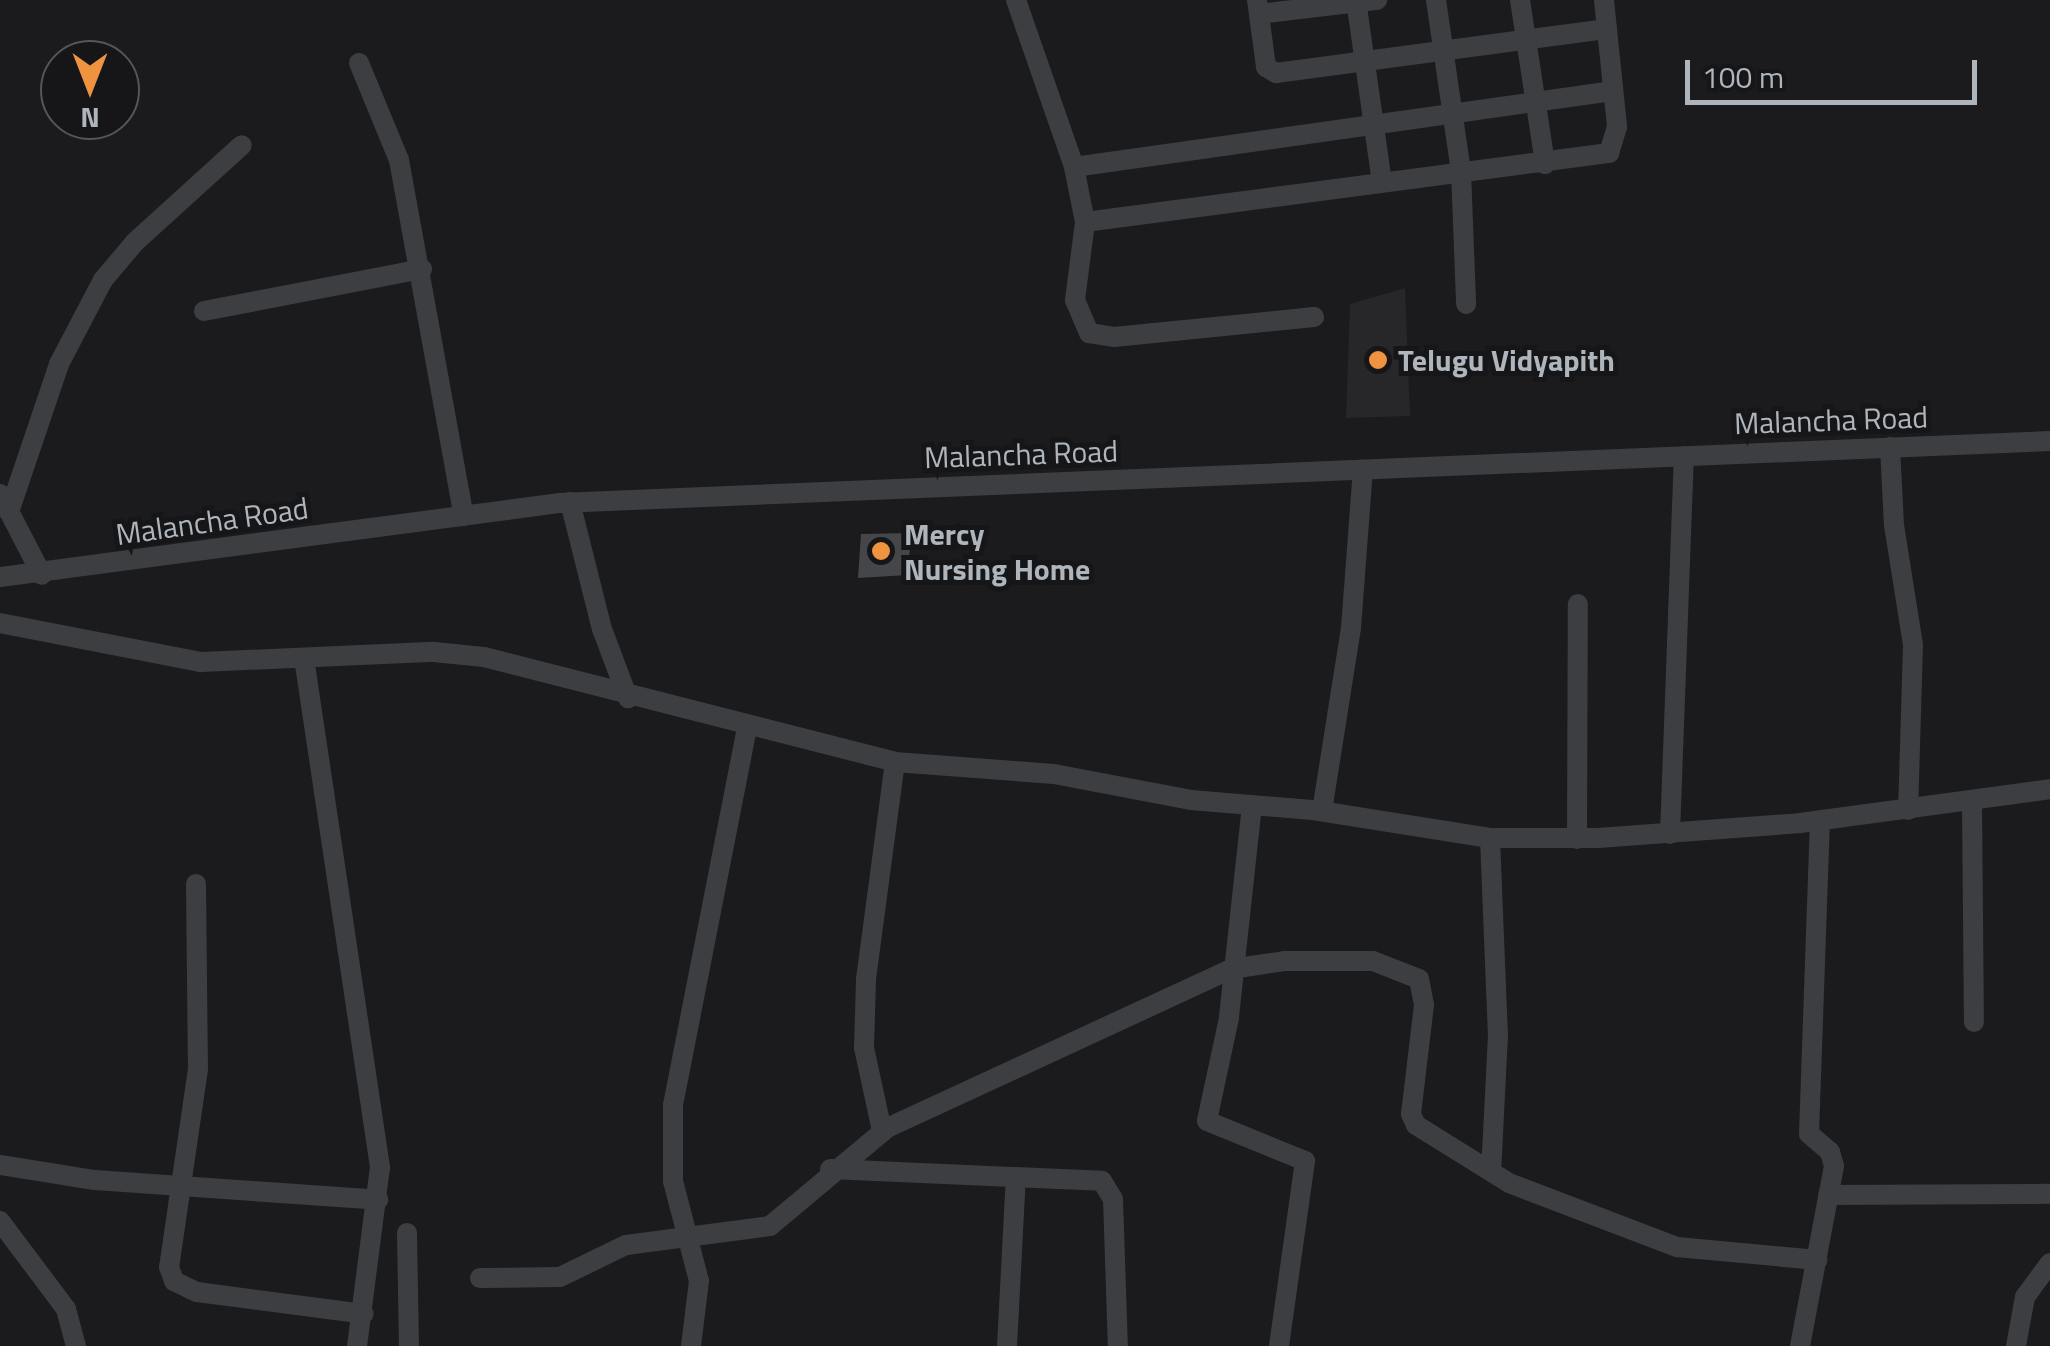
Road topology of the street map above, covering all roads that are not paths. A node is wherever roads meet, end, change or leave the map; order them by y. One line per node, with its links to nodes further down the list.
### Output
1 (1016, 0): 18 (street)
2 (1436, 0): 9 (street)
3 (1520, 0): 8 (street)
4 (1604, 0): 7 (street)
5 (1363, 1): 6 (street); 10 (street)
6 (1258, 7): 10 (street)
7 (1607, 29): 8 (street); 12 (street)
8 (1526, 43): 9 (street); 13 (street)
9 (1444, 53): 10 (street); 14 (street)
10 (1365, 62): 15 (street)
11 (359, 64): 22 (street)
12 (1613, 91): 13 (street); 17 (street)
13 (1536, 105): 14 (street); 17 (street)
14 (1453, 116): 15 (street); 19 (street)
15 (1374, 126): 18 (street); 20 (street)
16 (242, 144): 31 (street)
17 (1545, 164): 19 (street)
18 (1074, 167): 21 (street)
19 (1461, 171): 20 (street); 23 (street)
20 (1382, 182): 21 (street)
21 (1085, 222): 25 (street)
22 (422, 269): 24 (street); 32 (street)
23 (1466, 304)
24 (204, 311)
25 (1314, 318)
26 (2050, 441): 27 (street, Malancha Road)
27 (1890, 447): 28 (street, Malancha Road); 44 (street)
28 (1684, 456): 29 (street, Malancha Road); 47 (street)
29 (1363, 469): 30 (street, Malancha Road); 45 (street)
30 (570, 502): 32 (street, Malancha Road); 38 (street)
31 (5, 503): 33 (street)
32 (464, 516): 33 (street, Malancha Road)
33 (42, 575): 34 (street, Malancha Road)
34 (0, 577)
35 (1578, 604): 49 (street)
36 (0, 624): 37 (street)
37 (304, 658): 38 (street); 61 (street)
38 (628, 698): 39 (street)
39 (746, 728): 40 (street); 64 (street)
40 (895, 762): 43 (street); 53 (street)
41 (2050, 789): 42 (street)
42 (1972, 803): 44 (street); 52 (street)
43 (1252, 805): 45 (street); 51 (street)
44 (1908, 810): 46 (street)
45 (1322, 811): 48 (street)
46 (1820, 821): 47 (street); 60 (street)
47 (1670, 834): 49 (street)
48 (1490, 838): 49 (street); 56 (street)
49 (1577, 838)
50 (196, 884): 58 (street)
51 (1231, 969): 53 (street); 56 (street); 75 (street)
52 (1974, 1022)
53 (882, 1132): 55 (street)
54 (0, 1165): 58 (street)
55 (830, 1170): 57 (street); 64 (street)
56 (1492, 1171): 65 (street)
57 (1016, 1177): 73 (street); 74 (street)
58 (180, 1184): 61 (street); 68 (street)
59 (2050, 1194): 60 (street)
60 (1828, 1196): 65 (street)
61 (378, 1200): 68 (street)
62 (0, 1221): 69 (street)
63 (407, 1233): 71 (street)
64 (690, 1236): 67 (street); 72 (street)
65 (1816, 1260): 76 (street)
66 (2050, 1263): 77 (street)
67 (480, 1278)
68 (364, 1314): 70 (street)
69 (76, 1346)
70 (358, 1346)
71 (409, 1346)
72 (691, 1346)
73 (1007, 1346)
74 (1118, 1346)
75 (1280, 1346)
76 (1800, 1346)
77 (2016, 1346)

